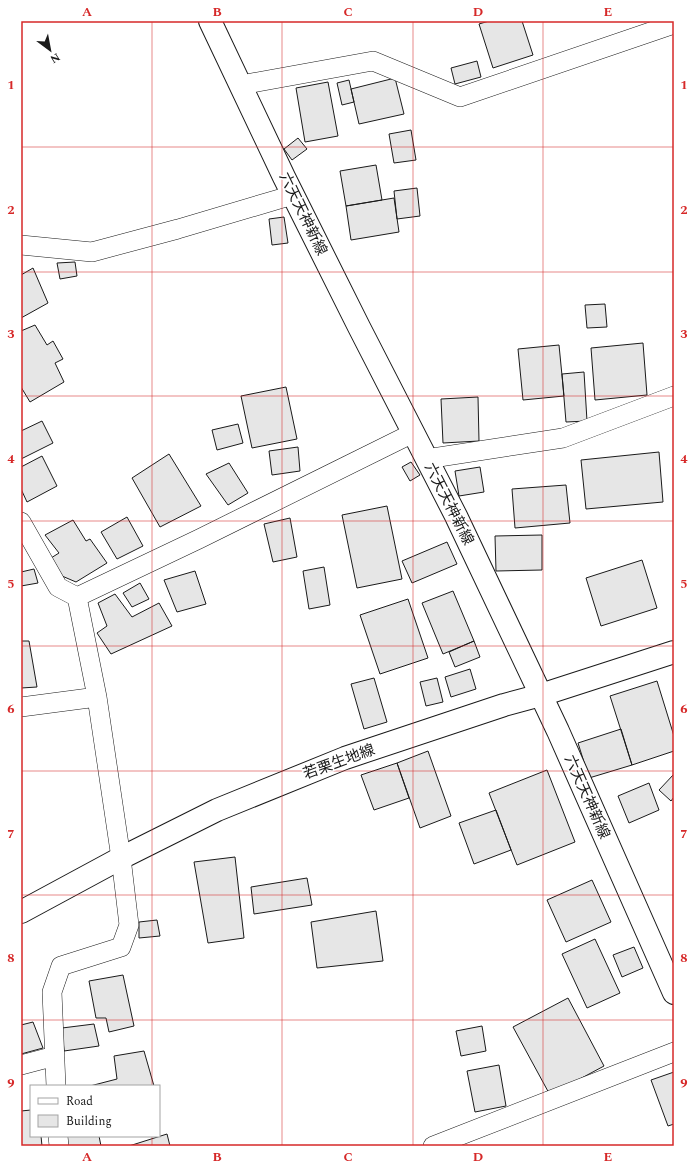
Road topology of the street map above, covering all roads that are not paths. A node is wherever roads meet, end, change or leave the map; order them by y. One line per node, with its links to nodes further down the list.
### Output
1 (210, 21): 3 (main road, 六天天神新線)
2 (674, 24): 3 (street)
3 (241, 85): 4 (main road, 六天天神新線)
4 (294, 195): 5 (street); 7 (main road, 六天天神新線)
5 (21, 245)
6 (674, 396): 8 (street)
7 (413, 433): 8 (main road, 六天天神新線); 10 (street)
8 (426, 459): 12 (main road, 六天天神新線)
9 (21, 522): 10 (street)
10 (77, 597): 13 (street)
11 (674, 652): 12 (main road, 若栗生地線)
12 (541, 695): 15 (main road, 若栗生地線); 17 (main road, 六天天神新線)
13 (98, 697): 14 (street); 15 (street)
14 (21, 707)
15 (121, 858): 16 (main road, 若栗生地線); 19 (street)
16 (21, 912)
17 (674, 992)
18 (674, 1052): 22 (street)
19 (55, 1056): 20 (street); 21 (street)
20 (21, 1065)
21 (56, 1085)
22 (433, 1146)

